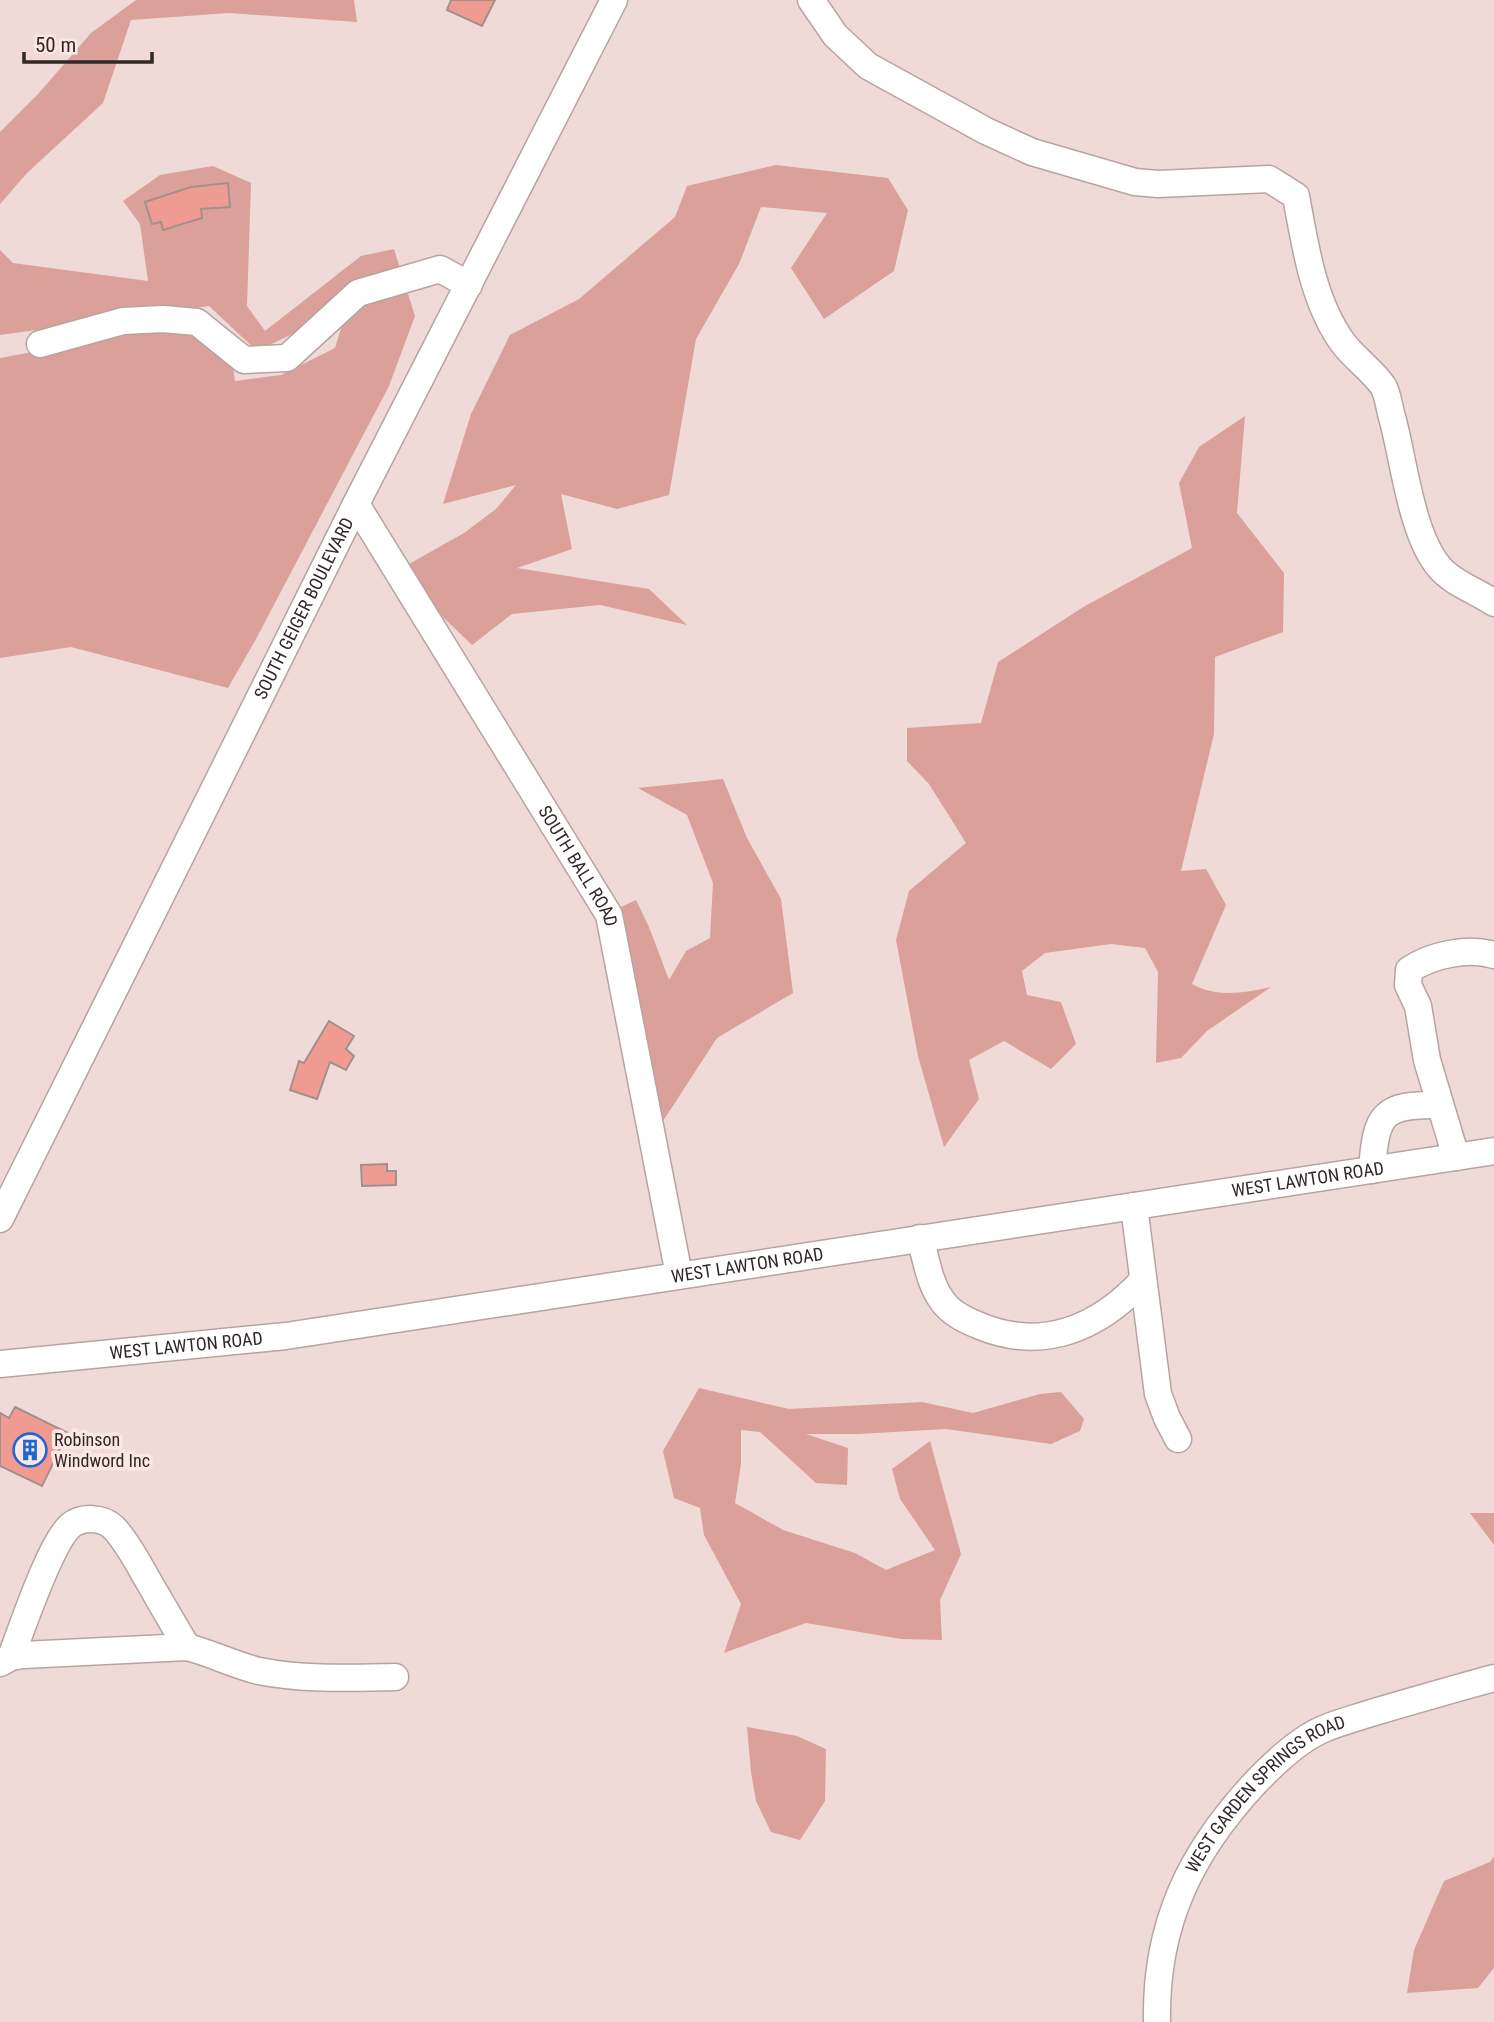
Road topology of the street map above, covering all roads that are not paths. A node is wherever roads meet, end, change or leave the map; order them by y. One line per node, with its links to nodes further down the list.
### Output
1 (614, 0): 3 (street, SOUTH GEIGER BOULEVARD)
2 (811, 0): 6 (street)
3 (469, 285): 4 (street); 5 (street, SOUTH GEIGER BOULEVARD)
4 (40, 344)
5 (356, 504): 13 (street, SOUTH GEIGER BOULEVARD); 15 (street, SOUTH BALL ROAD)
6 (1494, 603)
7 (1494, 955): 8 (street)
8 (1440, 1105): 10 (street); 11 (street)
9 (1494, 1151): 10 (street, WEST LAWTON ROAD)
10 (1457, 1157): 11 (street, WEST LAWTON ROAD)
11 (1372, 1170): 12 (street, WEST LAWTON ROAD)
12 (1134, 1206): 14 (street, WEST LAWTON ROAD); 16 (street)
13 (0, 1219)
14 (920, 1238): 15 (street, WEST LAWTON ROAD); 16 (street)
15 (679, 1275): 17 (street, WEST LAWTON ROAD)
16 (1143, 1280): 18 (street)
17 (0, 1364)
18 (1178, 1438)
19 (187, 1647): 20 (street); 20 (street); 21 (street)
20 (6, 1660)
21 (394, 1677)
22 (1494, 1678): 23 (street, WEST GARDEN SPRINGS ROAD)
23 (1157, 2022)

